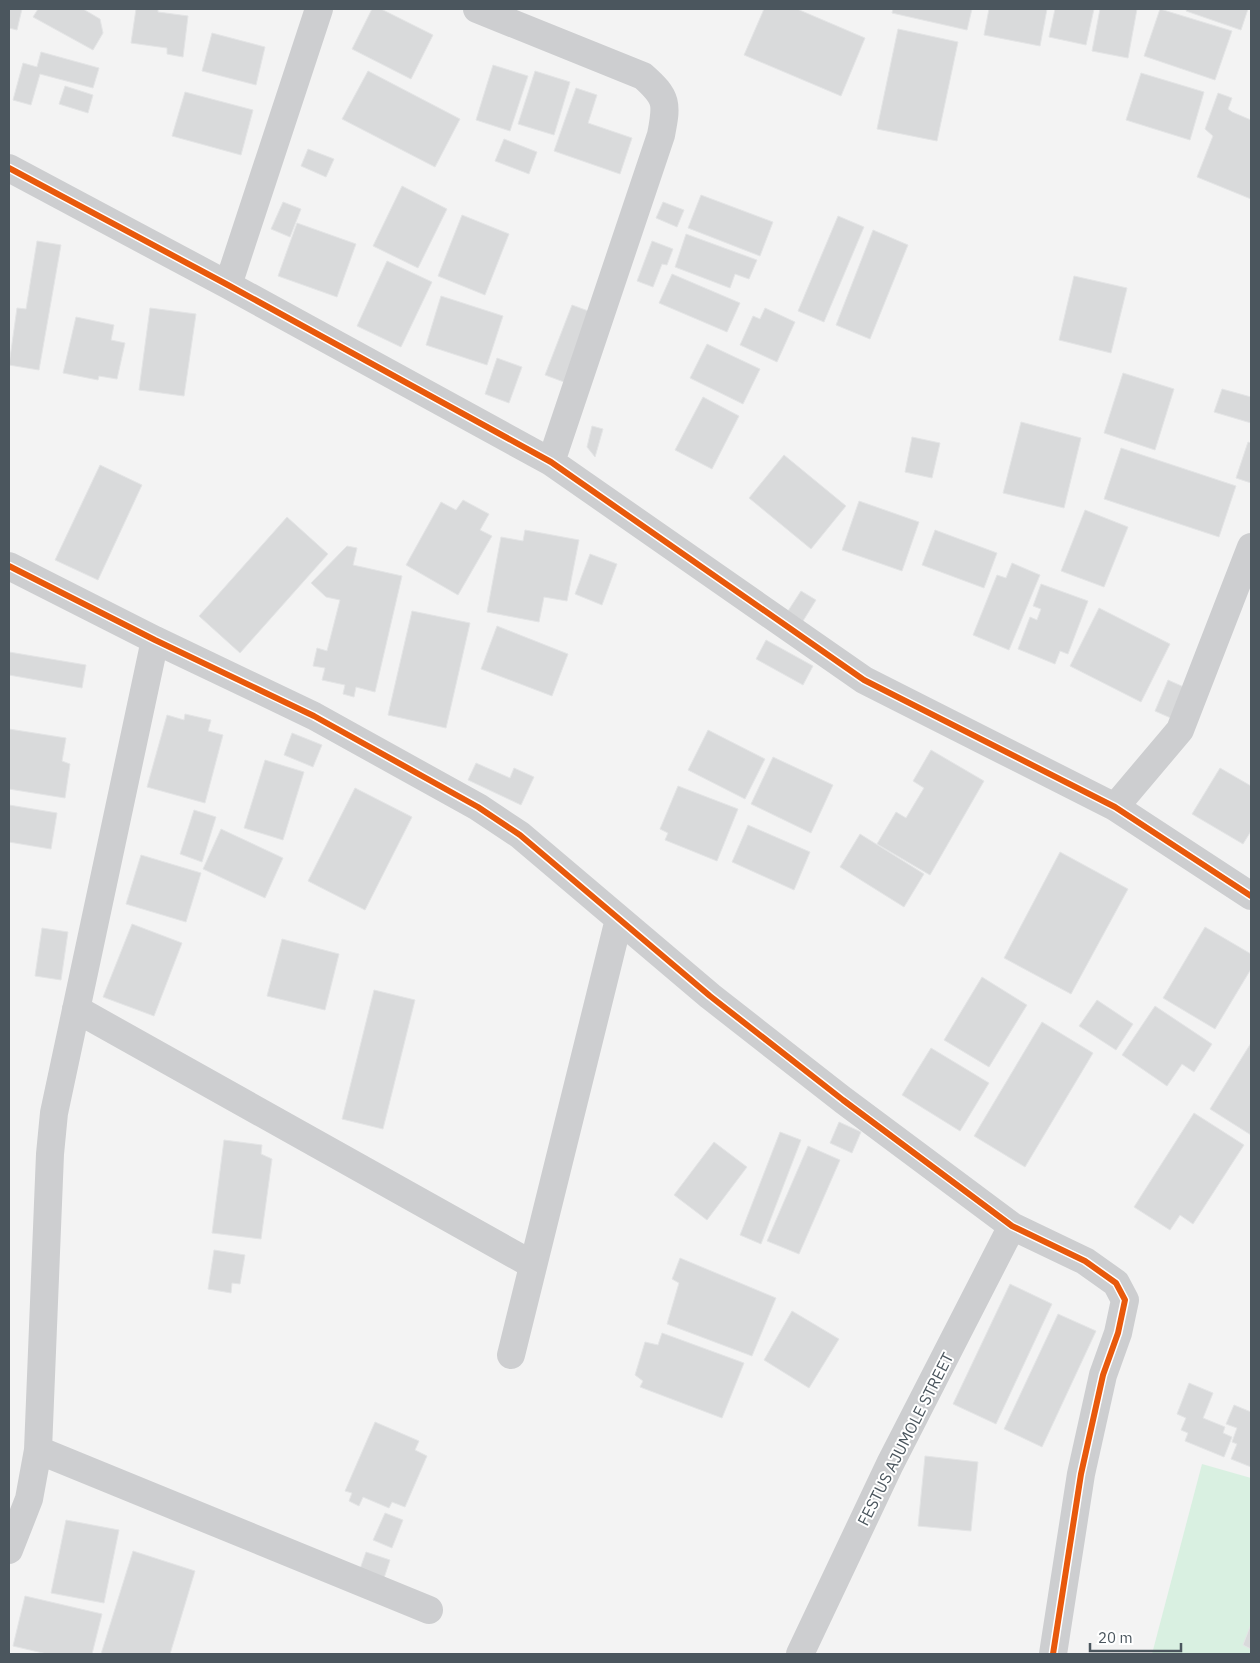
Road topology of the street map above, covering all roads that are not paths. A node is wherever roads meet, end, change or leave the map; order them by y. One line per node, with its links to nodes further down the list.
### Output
1 (319, 9): 4 (street)
2 (493, 12): 5 (street)
3 (9, 168): 4 (street)
4 (228, 285): 5 (street)
5 (551, 462): 9 (street)
6 (1251, 547): 9 (street)
7 (9, 566): 8 (street)
8 (155, 640): 11 (street); 12 (street)
9 (1114, 807): 10 (street)
10 (1251, 896)
11 (620, 919): 13 (street); 14 (street)
12 (76, 1009): 14 (street); 16 (street)
13 (1012, 1226): 19 (street, FESTUS AJUMOLE STREET); 20 (street)
14 (533, 1265): 15 (street)
15 (511, 1355)
16 (38, 1450): 17 (street); 18 (street)
17 (9, 1550)
18 (429, 1610)
19 (800, 1654)
20 (1054, 1654)

